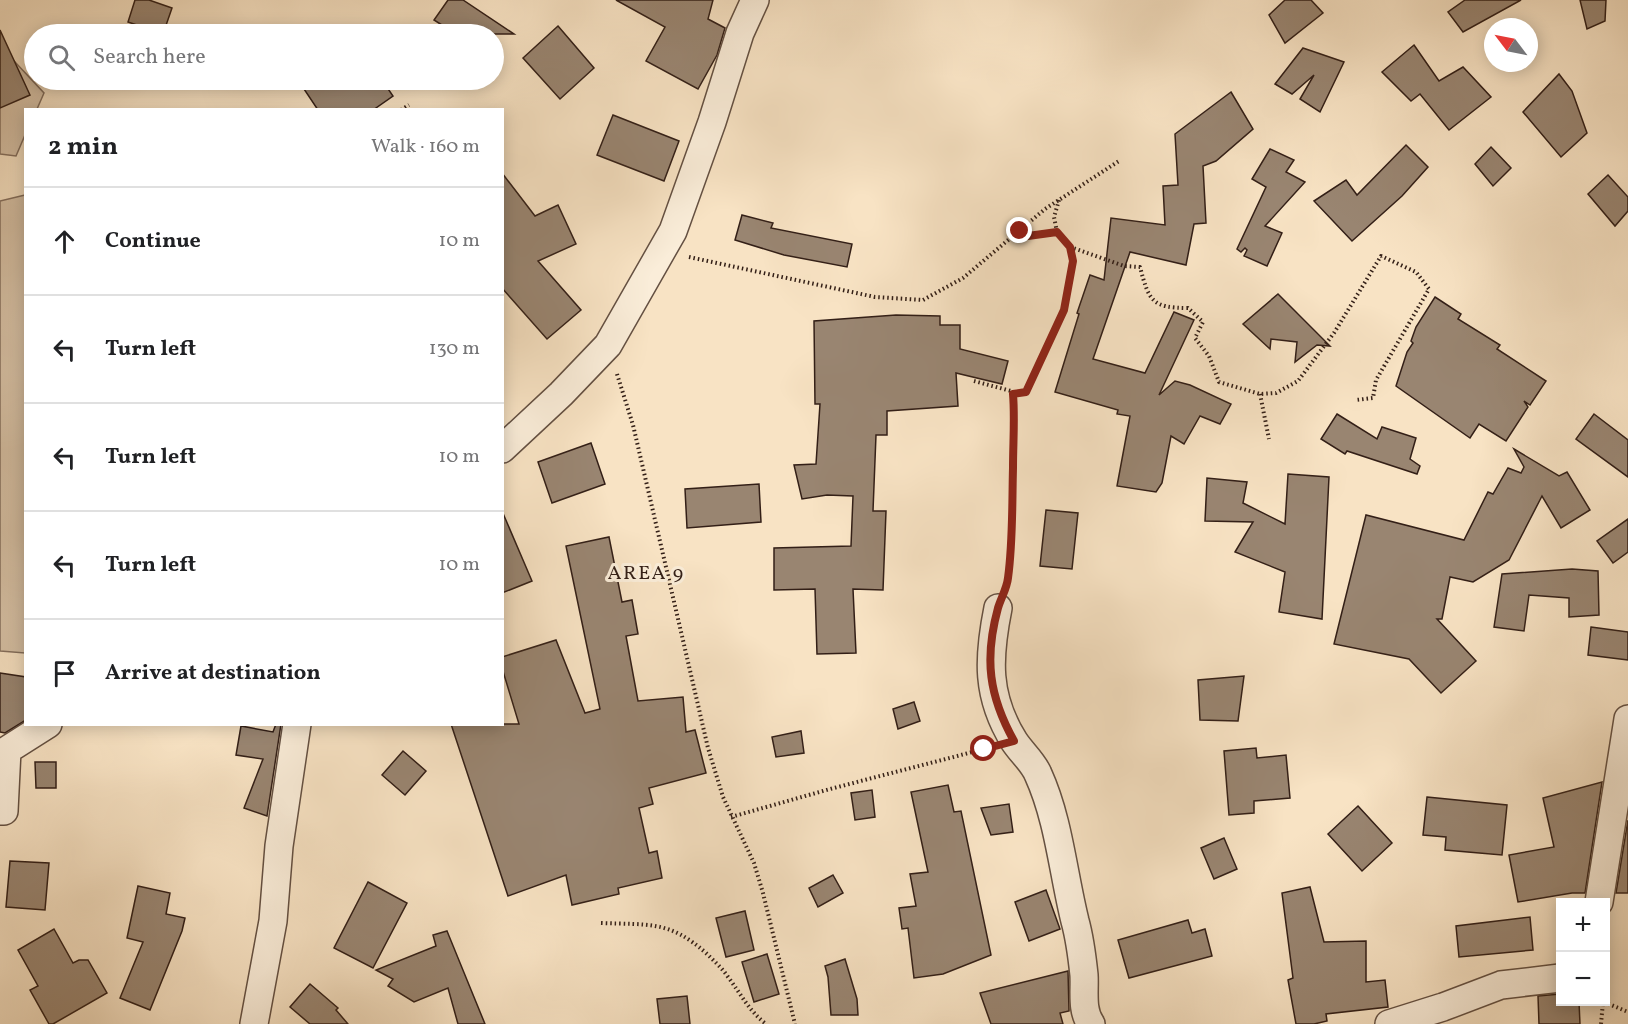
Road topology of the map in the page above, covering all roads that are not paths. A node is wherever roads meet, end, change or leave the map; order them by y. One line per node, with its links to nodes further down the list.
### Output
1 (755, 0): 2 (street)
2 (504, 447)
3 (998, 608): 11 (street)
4 (1628, 719): 8 (street)
5 (45, 726): 7 (street)
6 (297, 726): 10 (street)
7 (0, 811)
8 (1600, 898)
9 (1556, 978): 12 (street)
10 (254, 1024)
11 (1091, 1024)
12 (1389, 1024)

